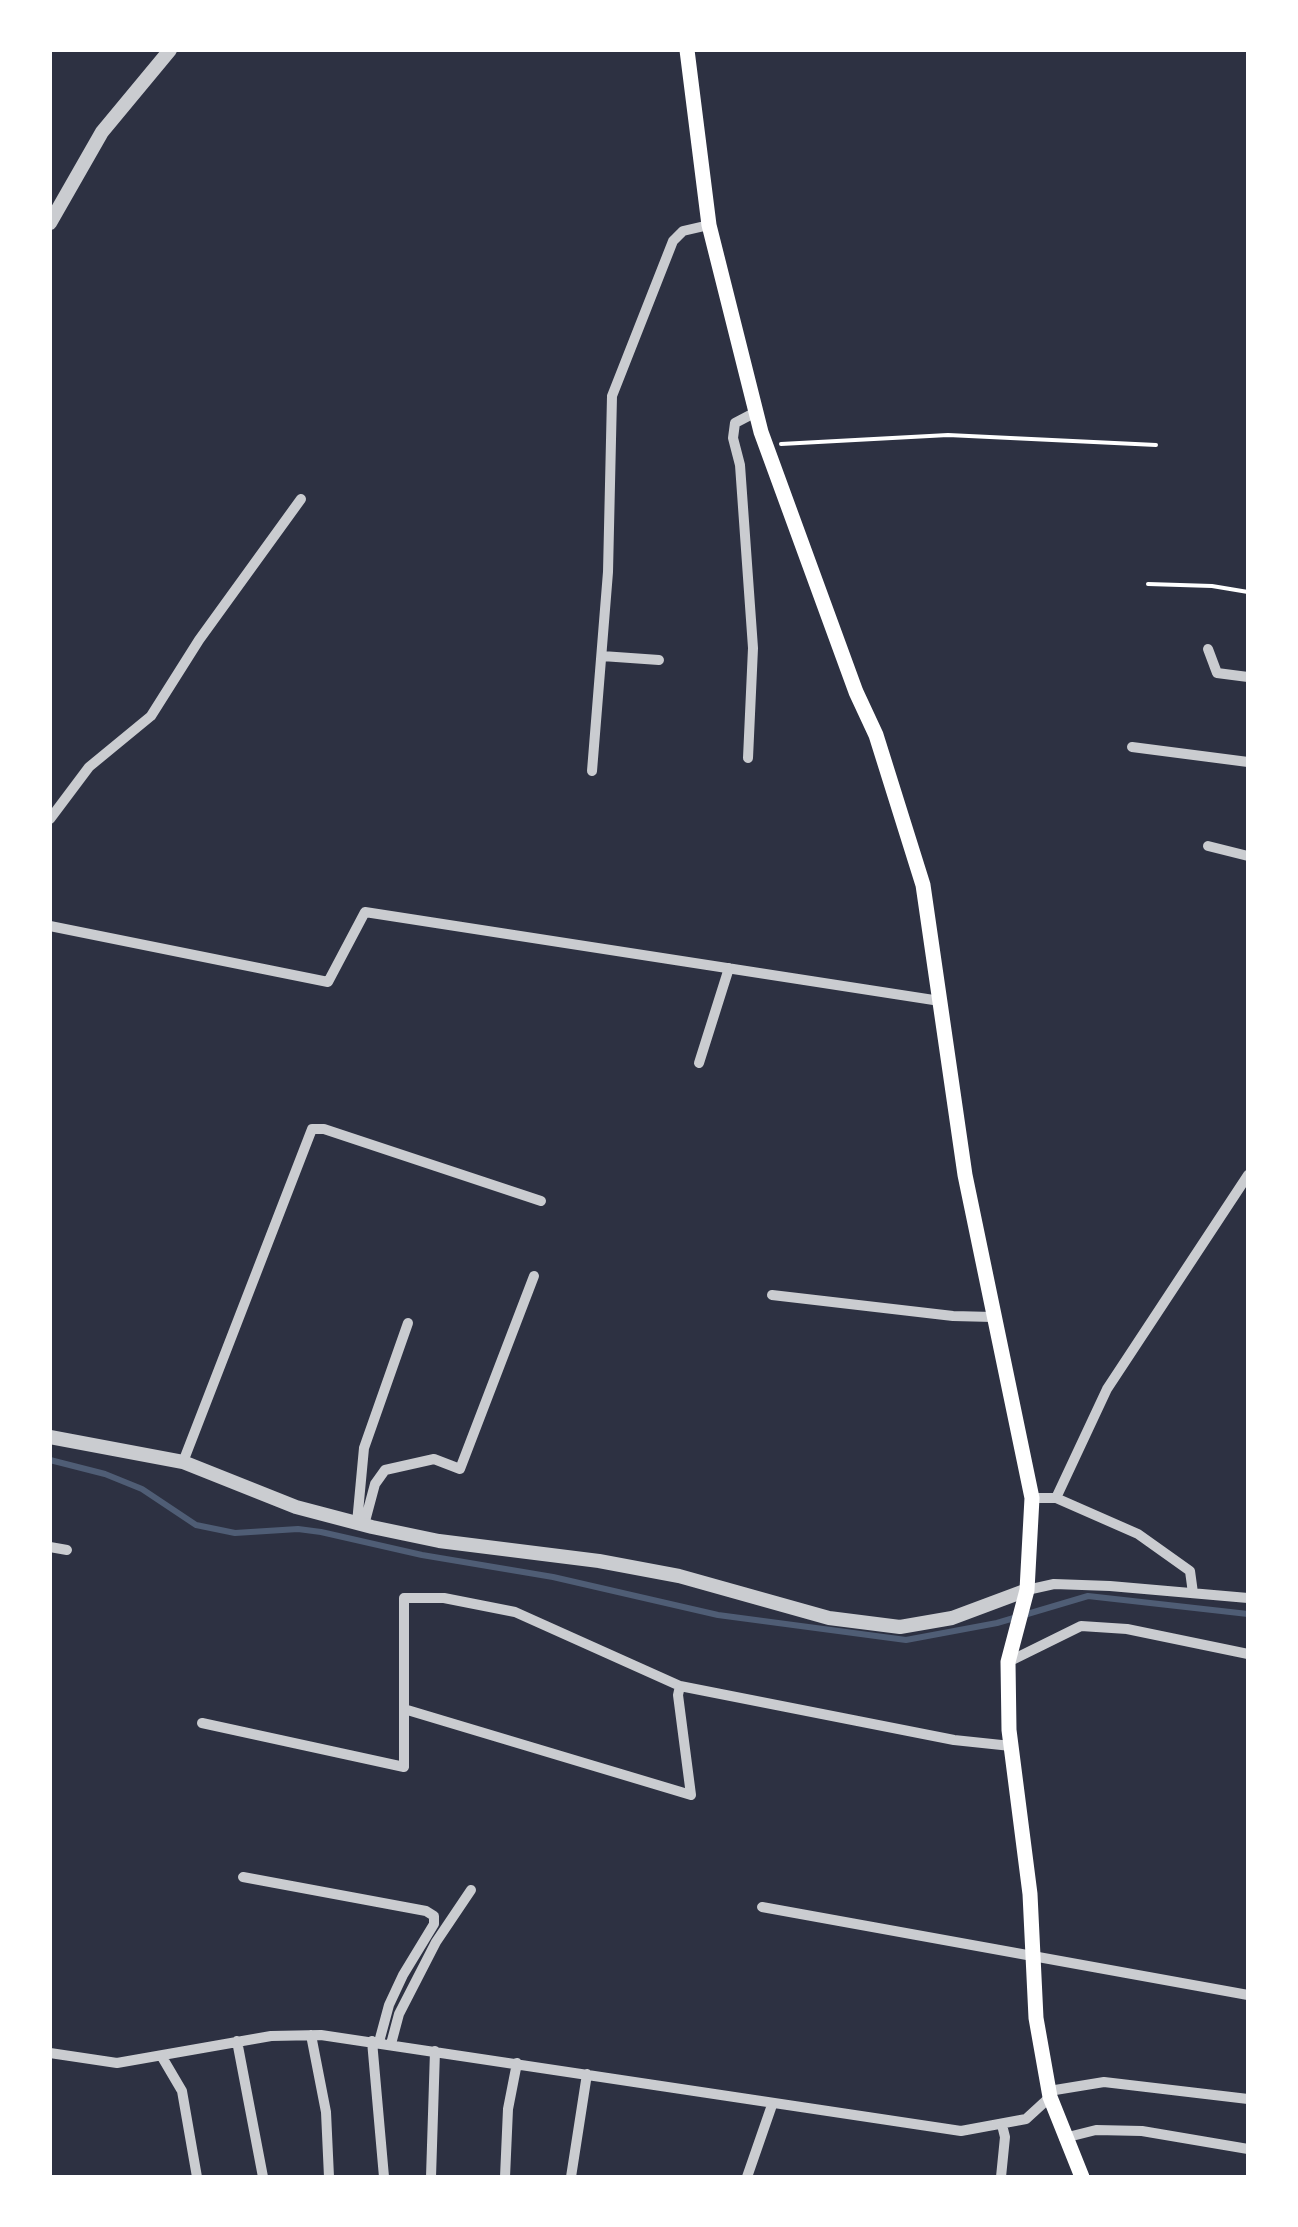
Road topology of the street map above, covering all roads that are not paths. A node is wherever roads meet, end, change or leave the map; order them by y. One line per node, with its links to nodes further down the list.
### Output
1 (170, 50): 3 (street)
2 (687, 50): 4 (main road)
3 (50, 224)
4 (710, 225): 5 (main road); 8 (street)
5 (756, 412): 12 (street); 20 (main road)
6 (302, 499): 15 (street)
7 (1208, 649): 10 (street)
8 (602, 656): 9 (street); 14 (street)
9 (659, 660)
10 (1248, 677)
11 (1132, 747): 13 (street)
12 (748, 758)
13 (1248, 762)
14 (592, 771)
15 (50, 820)
16 (1208, 846): 17 (street)
17 (1248, 856)
18 (50, 926): 19 (street)
19 (729, 968): 20 (street); 21 (street)
20 (940, 1002): 26 (main road)
21 (699, 1062)
22 (1248, 1174): 31 (street)
23 (541, 1202): 29 (street)
24 (534, 1276): 32 (street)
25 (772, 1295): 26 (street)
26 (993, 1317): 30 (main road)
27 (408, 1323): 32 (street)
28 (50, 1437): 29 (street)
29 (183, 1462): 32 (street)
30 (1032, 1498): 31 (street); 35 (main road)
31 (1056, 1498): 36 (street)
32 (360, 1524): 35 (street)
33 (50, 1546): 34 (street)
34 (67, 1550)
35 (1027, 1590): 36 (street); 39 (main road)
36 (1193, 1593): 37 (street)
37 (1248, 1598)
38 (1248, 1654): 39 (street)
39 (1008, 1662): 43 (main road)
40 (680, 1686): 41 (street); 41 (street); 43 (street)
41 (404, 1709): 42 (street)
42 (202, 1723)
43 (1012, 1746): 47 (main road)
44 (243, 1877): 51 (street)
45 (472, 1890): 51 (street)
46 (762, 1907): 47 (street)
47 (1033, 1953): 48 (street); 57 (main road)
48 (1248, 1995)
49 (310, 2035): 50 (street); 51 (street); 65 (street)
50 (238, 2040): 54 (street); 64 (street)
51 (381, 2042): 52 (street); 66 (street)
52 (435, 2051): 55 (street); 67 (street)
53 (50, 2054): 54 (street)
54 (162, 2057): 63 (street)
55 (517, 2064): 56 (street); 68 (street)
56 (587, 2074): 59 (street); 69 (street)
57 (1050, 2094): 58 (street); 60 (street); 61 (main road)
58 (1248, 2098)
59 (772, 2105): 60 (street); 70 (street)
60 (1002, 2125): 71 (street)
61 (1064, 2138): 62 (street); 72 (main road)
62 (1248, 2149)
63 (197, 2177)
64 (263, 2177)
65 (330, 2177)
66 (384, 2177)
67 (431, 2177)
68 (505, 2177)
69 (571, 2177)
70 (748, 2177)
71 (1000, 2177)
72 (1082, 2177)

